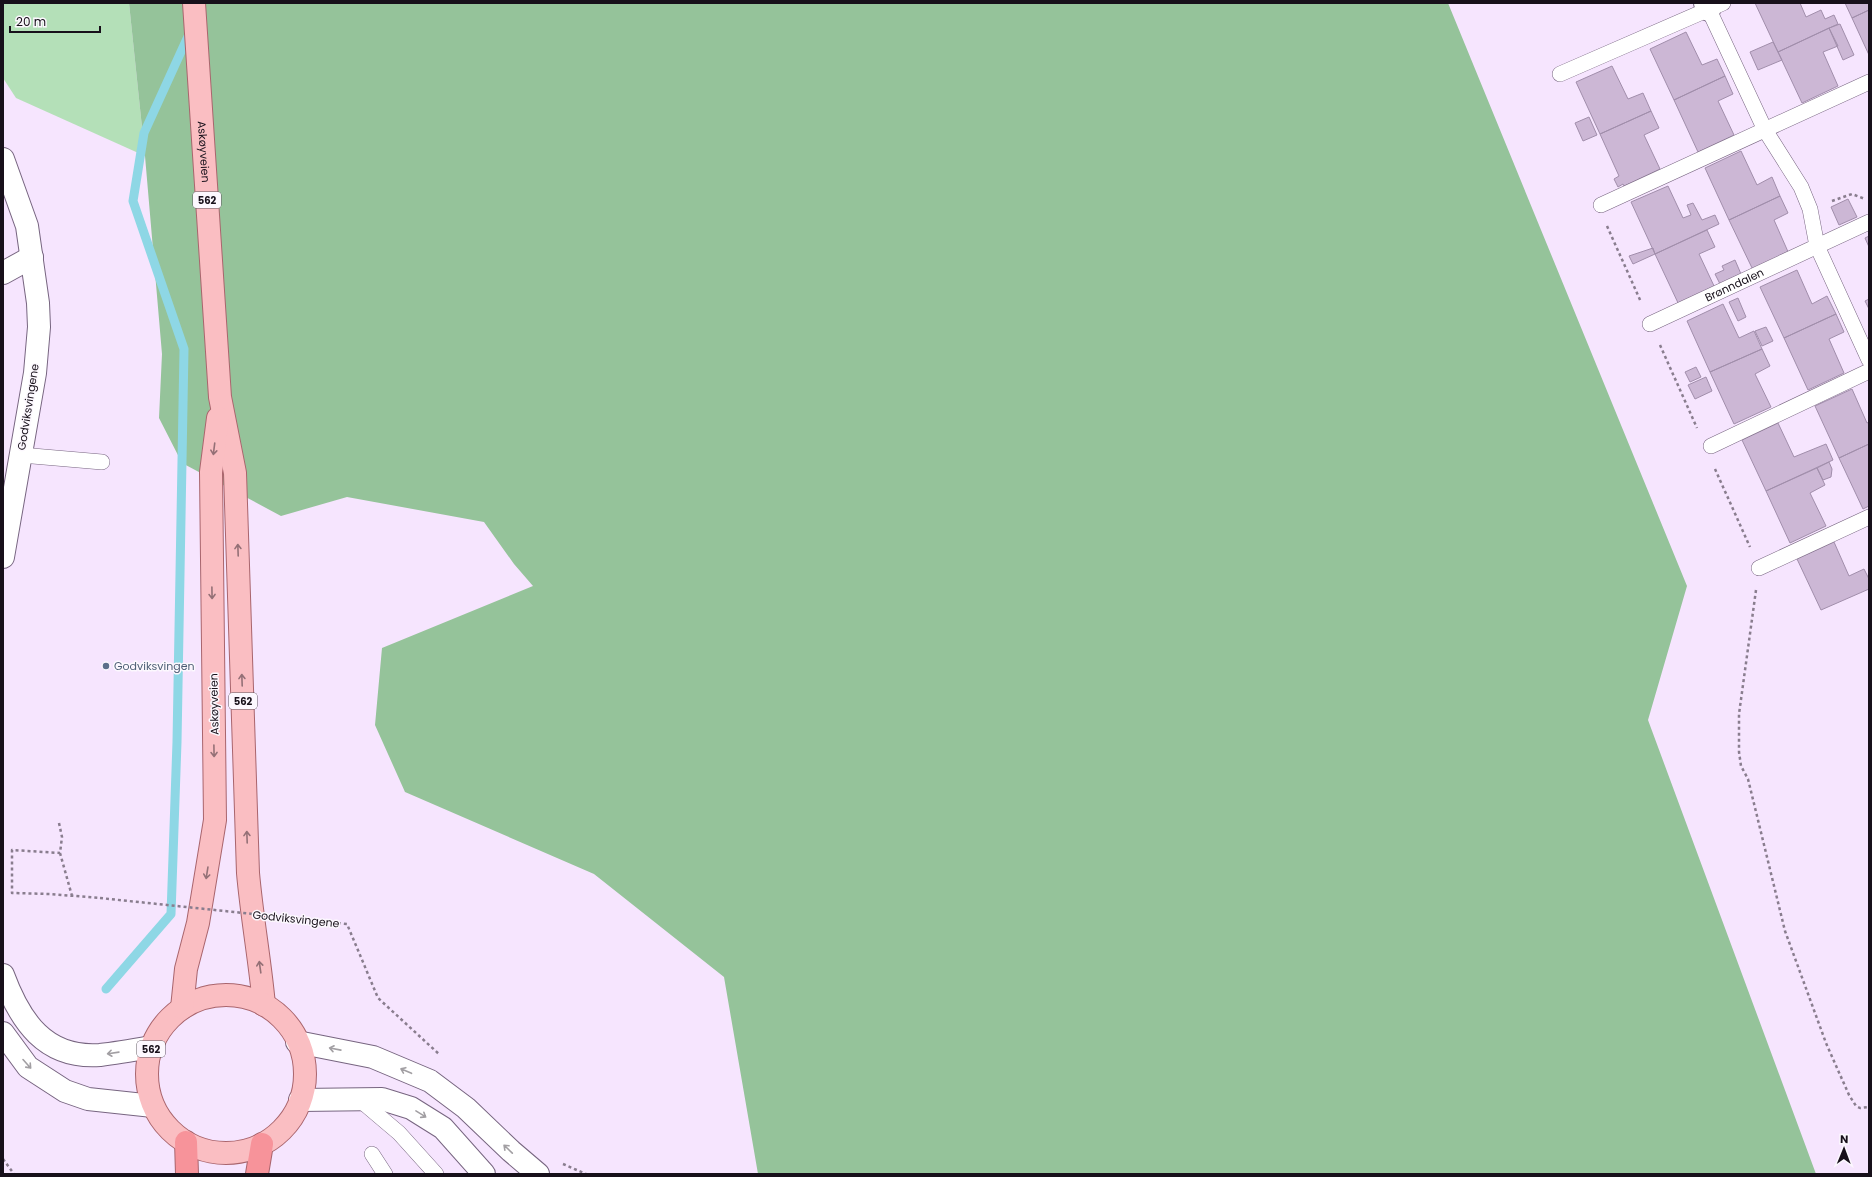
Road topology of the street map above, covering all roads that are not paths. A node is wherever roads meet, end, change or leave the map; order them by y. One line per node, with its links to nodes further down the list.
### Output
1 (194, 3): 15 (main road, Askøyveien / 562)
2 (1712, 5): 3 (lane); 5 (lane)
3 (1560, 74)
4 (1869, 82): 5 (lane)
5 (1765, 130): 7 (lane); 9 (lane)
6 (3, 159): 10 (main road, Godviksvingene)
7 (1601, 206)
8 (1869, 222): 9 (lane, Brønndalen)
9 (1817, 246): 12 (lane, Brønndalen); 13 (lane)
10 (32, 257): 11 (main road); 17 (main road, Godviksvingene)
11 (3, 273)
12 (1650, 324)
13 (1869, 360)
14 (1869, 371): 16 (lane)
15 (220, 397): 23 (main road, Askøyveien / 562, one-way to 15); 24 (main road, Askøyveien / 562, one-way to 24)
16 (1711, 446)
17 (21, 455): 18 (lane); 20 (main road, Godviksvingene)
18 (102, 462)
19 (1869, 517): 21 (lane)
20 (3, 557)
21 (1760, 568)
22 (3, 974): 27 (main road, one-way to 22)
23 (264, 1005): 24 (main road, 562); 26 (main road, 562)
24 (182, 1008): 27 (main road, 562)
25 (3, 1033): 30 (main road, one-way to 30)
26 (298, 1042): 28 (main road, 562); 39 (main road, one-way to 26)
27 (152, 1047): 30 (main road, 562)
28 (300, 1100): 29 (main road); 32 (main road, 562)
29 (360, 1100): 37 (lane); 38 (main road, one-way to 38)
30 (153, 1106): 31 (main road, 562)
31 (186, 1142): 32 (main road, 562); 34 (highway)
32 (262, 1144): 35 (highway)
33 (372, 1154): 36 (lane)
34 (187, 1174)
35 (257, 1174)
36 (385, 1174)
37 (436, 1174)
38 (484, 1174)
39 (538, 1174)

